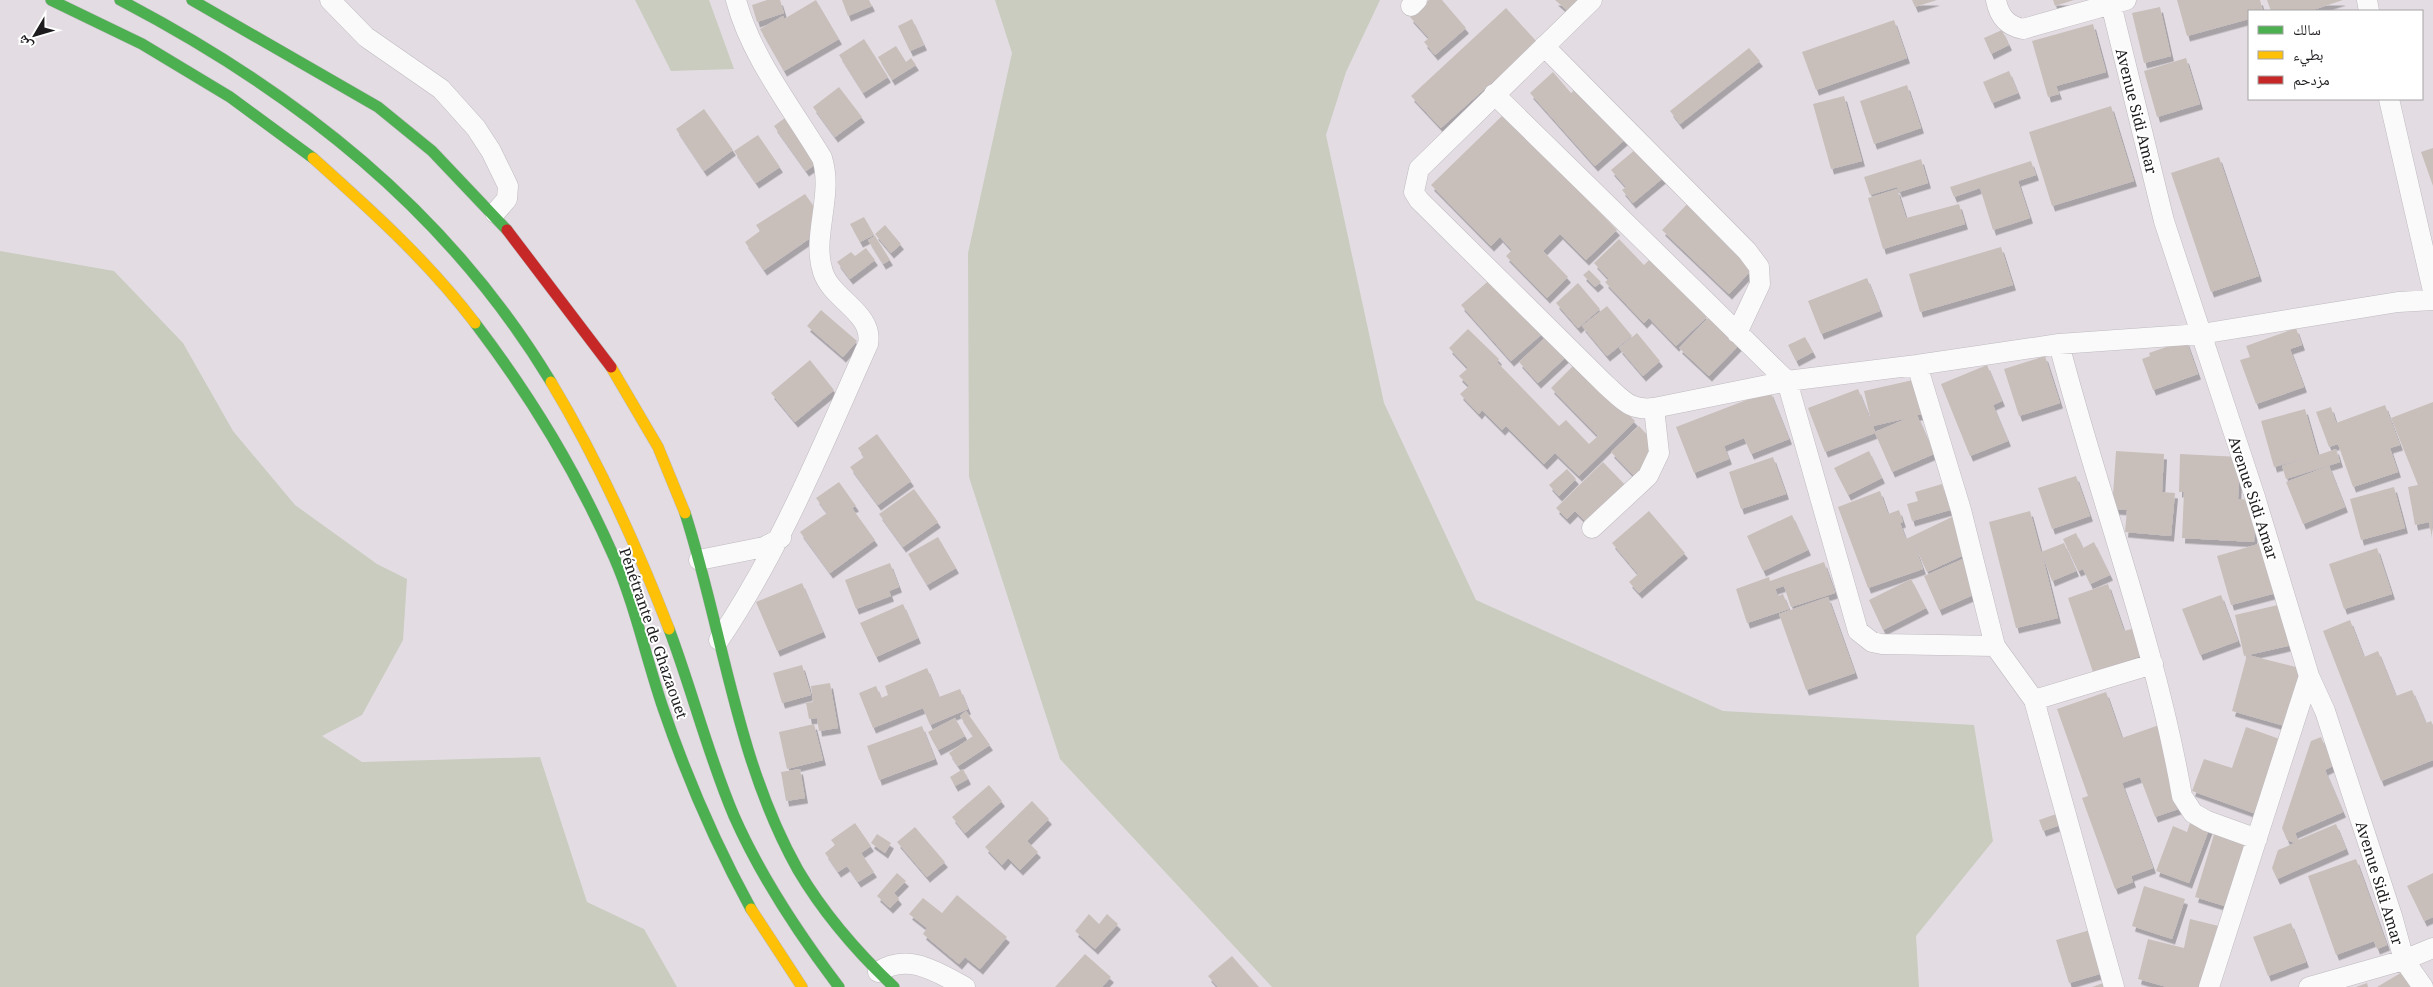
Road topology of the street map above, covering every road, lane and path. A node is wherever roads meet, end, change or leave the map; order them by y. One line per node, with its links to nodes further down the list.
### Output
1 (51, 0): 33 (main road, Pénétrante de Ghazaouet)
2 (120, 0): 34 (main road, Pénétrante de Ghazaouet)
3 (192, 0): 12 (main road)
4 (330, 0): 12 (street)
5 (736, 0): 22 (street)
6 (1592, 0): 9 (street)
7 (1996, 0): 8 (street)
8 (2116, 1): 16 (street, Avenue Sidi Amar)
9 (1544, 46): 10 (street); 15 (street)
10 (1494, 94): 15 (street); 20 (street)
11 (2389, 100): 13 (street)
12 (495, 213): 23 (main road)
13 (2433, 291)
14 (2433, 300): 16 (street)
15 (1737, 333): 19 (street)
16 (2201, 334): 17 (street); 27 (street, Avenue Sidi Amar)
17 (2059, 344): 18 (street); 26 (street)
18 (1917, 365): 19 (street); 25 (street)
19 (1787, 381): 20 (street); 25 (street)
20 (1654, 408): 21 (street)
21 (1592, 528)
22 (781, 538): 23 (street); 24 (street)
23 (699, 560): 24 (main road)
24 (719, 640): 32 (main road)
25 (1995, 646): 28 (street)
26 (2153, 664): 28 (street); 29 (street)
27 (2310, 676): 29 (street); 31 (street, Avenue Sidi Amar)
28 (2034, 700): 37 (street)
29 (2257, 839): 38 (street)
30 (2433, 948): 31 (street)
31 (2404, 960): 39 (street); 40 (street, Avenue Sidi Amar)
32 (878, 972): 35 (main road); 36 (street)
33 (802, 987)
34 (839, 987)
35 (894, 987)
36 (965, 987)
37 (2114, 987)
38 (2209, 987)
39 (2310, 987)
40 (2423, 987)

